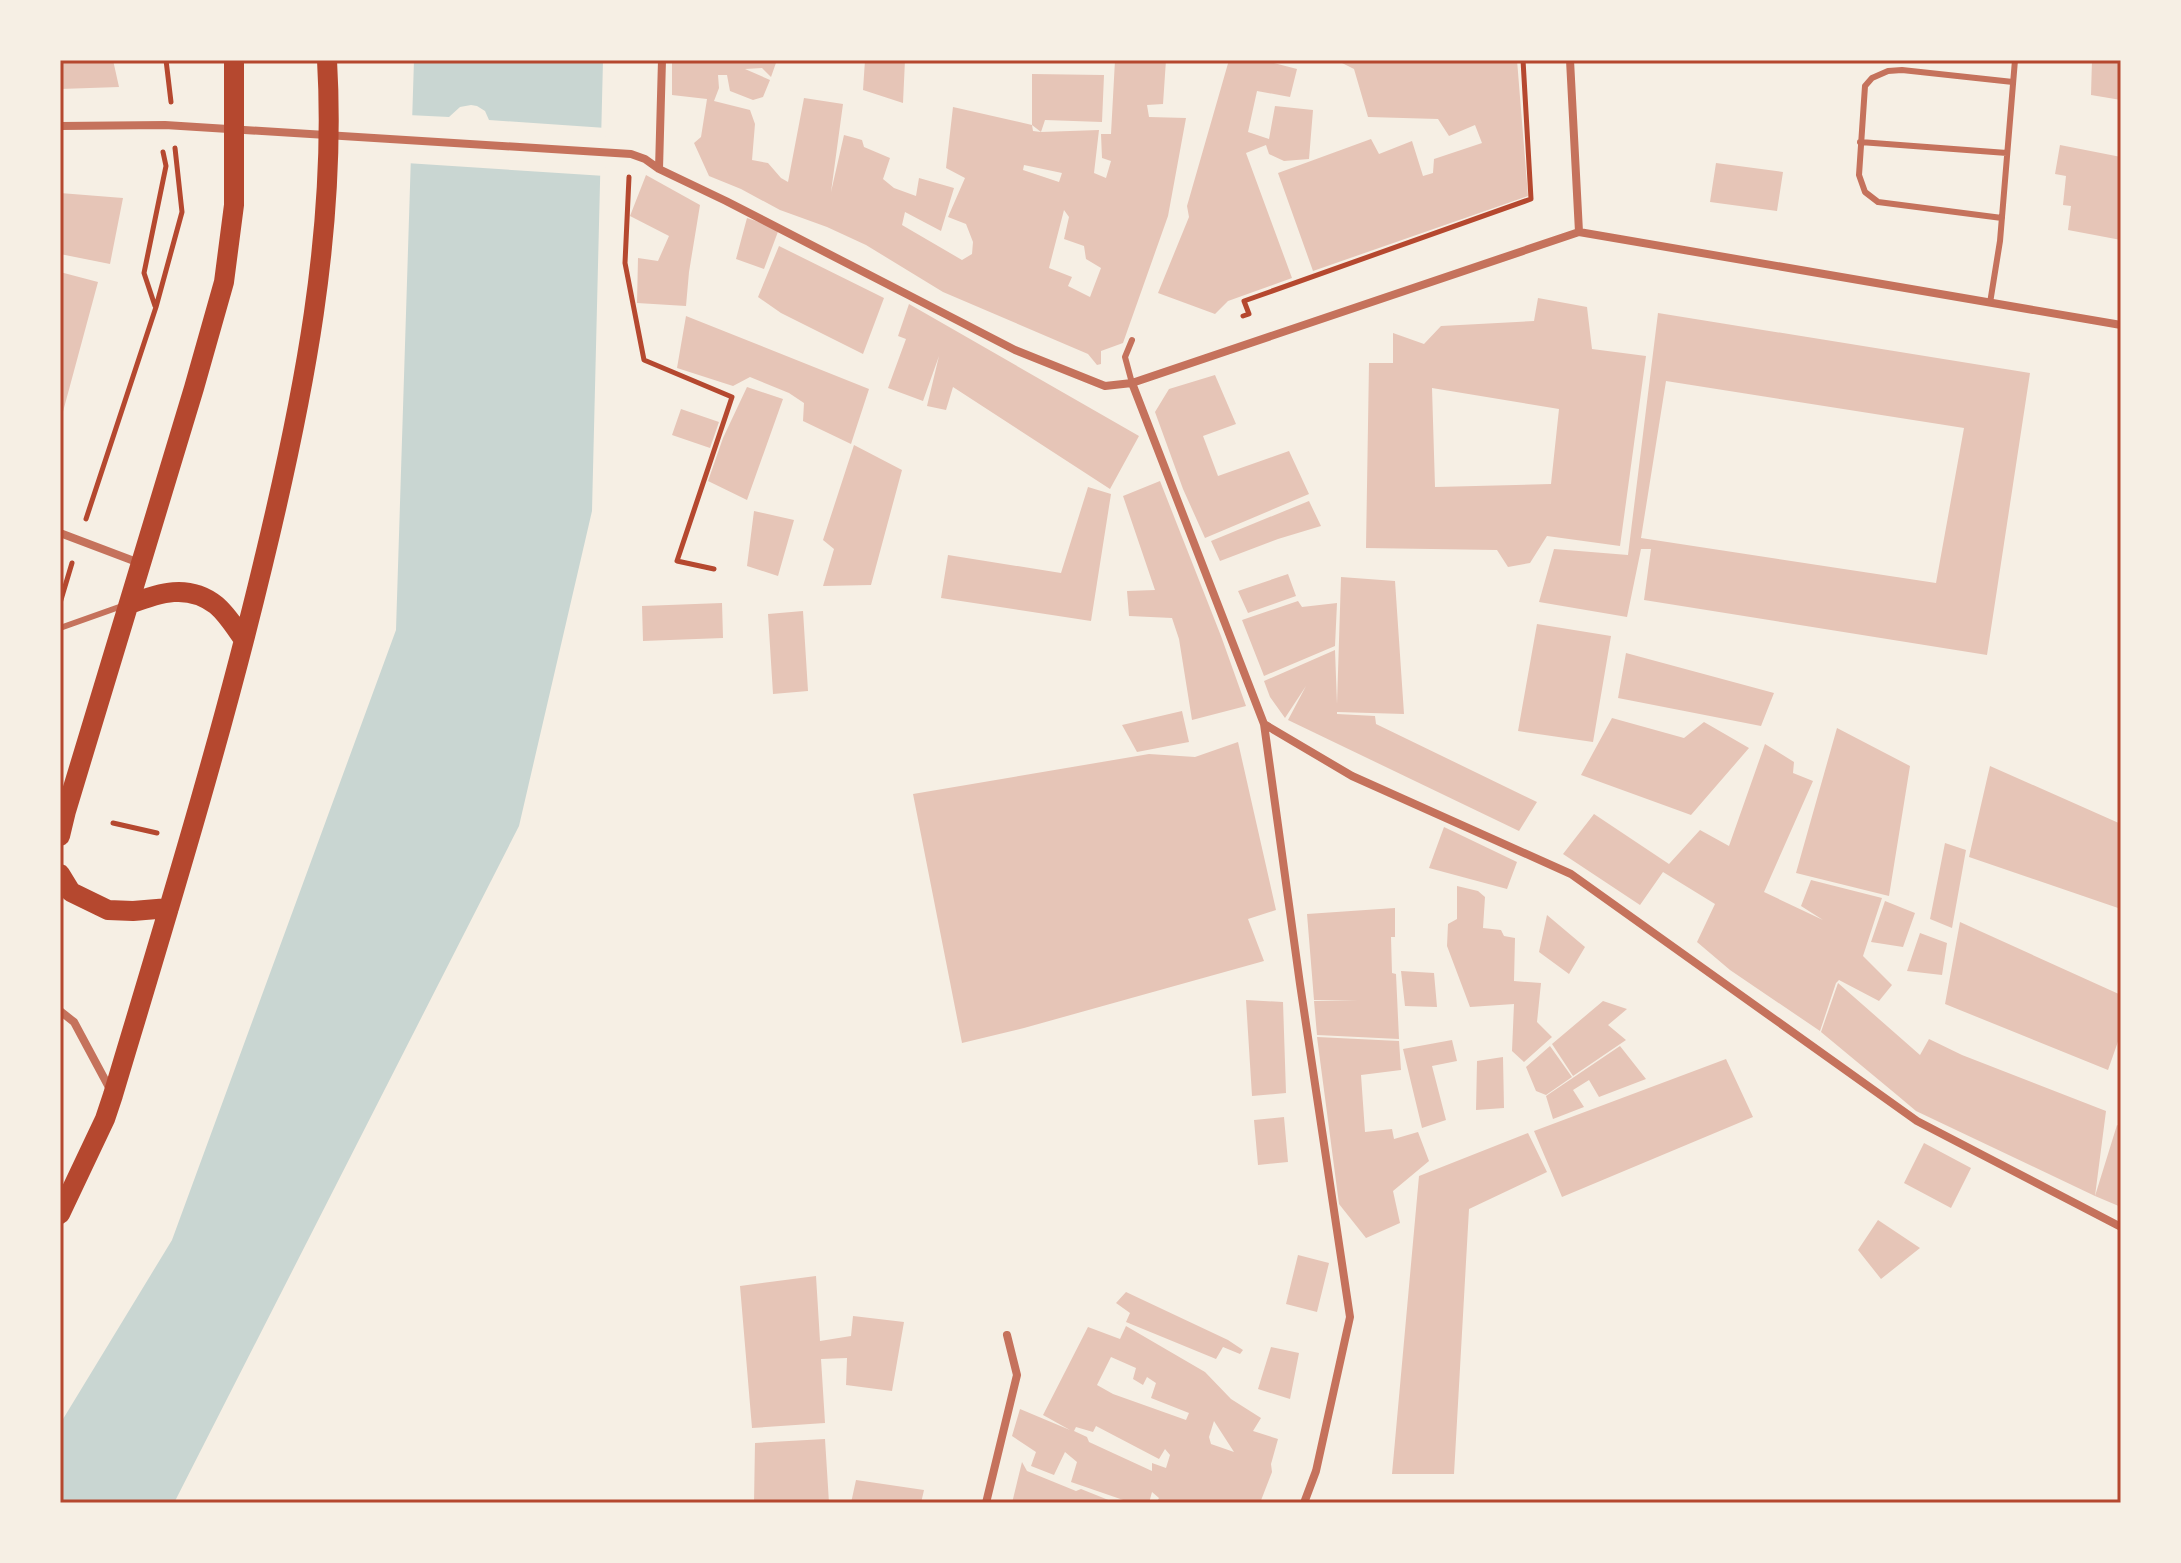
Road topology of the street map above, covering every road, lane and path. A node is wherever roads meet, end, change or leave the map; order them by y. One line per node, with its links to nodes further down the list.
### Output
1 (166, 60): 9 (path)
2 (234, 60): 27 (main road)
3 (327, 60): 32 (main road)
4 (662, 60): 16 (street)
5 (1523, 60): 21 (path)
6 (1570, 60): 18 (street)
7 (2015, 60): 8 (lane)
8 (2013, 82): 12 (lane); 14 (lane)
9 (171, 106)
10 (60, 126): 15 (street)
11 (174, 136): 20 (path)
12 (1860, 142): 14 (lane); 17 (lane)
13 (163, 152): 20 (path)
14 (2007, 153): 17 (lane)
15 (631, 154): 16 (street); 28 (path)
16 (659, 169): 24 (street)
17 (2002, 218): 19 (lane)
18 (1579, 232): 19 (street); 24 (street)
19 (1990, 303): 22 (street)
20 (156, 307): 26 (path)
21 (1235, 319)
22 (2121, 325)
23 (1132, 340): 24 (lane)
24 (1132, 383): 33 (street)
25 (60, 533): 26 (street)
26 (79, 541): 27 (street); 29 (path)
27 (142, 564): 30 (main road)
28 (714, 569)
29 (60, 604)
30 (130, 604): 31 (lane); 32 (main road); 36 (main road)
31 (60, 628)
32 (244, 640): 38 (main road)
33 (1264, 724): 42 (street); 45 (street)
34 (113, 823): 35 (path)
35 (157, 833)
36 (60, 836)
37 (60, 874): 38 (main road)
38 (169, 908): 40 (main road)
39 (60, 1011): 40 (street)
40 (113, 1095): 41 (main road)
41 (60, 1214)
42 (2121, 1227)
43 (1007, 1335): 44 (street)
44 (986, 1503)
45 (1304, 1503)

